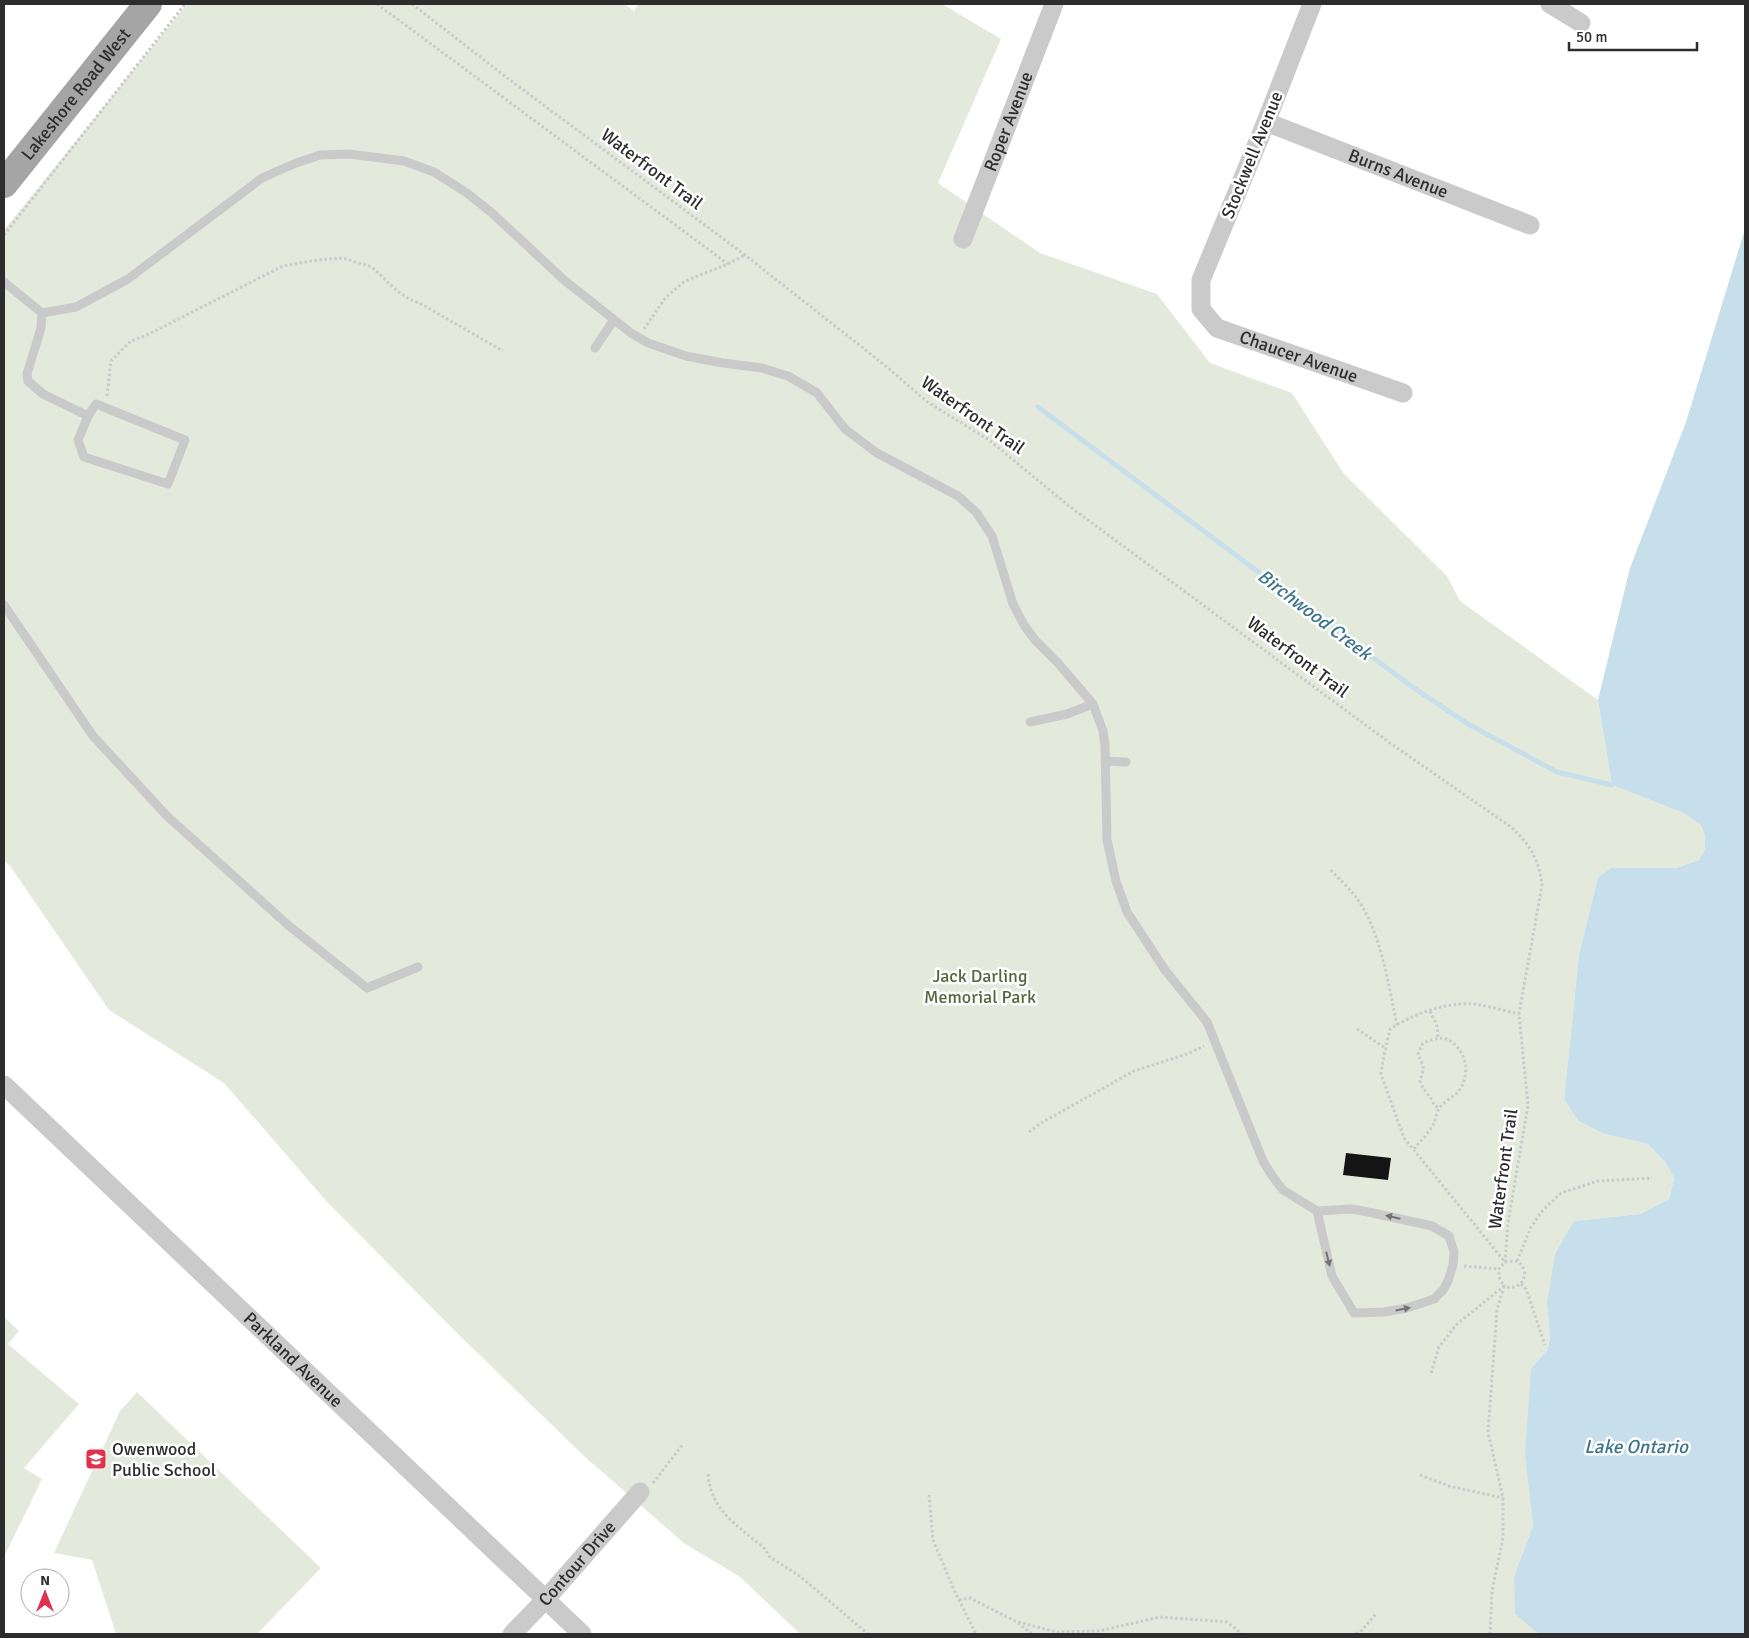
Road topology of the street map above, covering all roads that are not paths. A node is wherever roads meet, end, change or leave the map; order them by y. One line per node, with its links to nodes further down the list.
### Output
1 (148, 4): 7 (main road, Lakeshore Road West)
2 (1054, 4): 9 (street, Roper Avenue)
3 (1312, 4): 6 (street, Stockwell Avenue)
4 (1550, 4): 5 (street)
5 (1581, 23)
6 (1266, 122): 8 (street, Burns Avenue); 11 (street, Stockwell Avenue)
7 (4, 184)
8 (1530, 225)
9 (963, 239)
10 (4, 282): 12 (lane)
11 (1200, 308): 15 (street, Chaucer Avenue)
12 (42, 313): 13 (lane); 16 (lane)
13 (613, 321): 14 (lane); 18 (lane)
14 (595, 348)
15 (1403, 393)
16 (88, 416): 16 (lane)
17 (4, 605): 22 (lane)
18 (1093, 704): 19 (lane); 20 (lane)
19 (1030, 722)
20 (1105, 761): 21 (lane); 24 (lane)
21 (1126, 762)
22 (418, 967)
23 (4, 1085): 26 (street, Parkland Avenue)
24 (1317, 1211): 24 (lane, one-way to 24)
25 (640, 1492): 26 (street, Contour Drive)
26 (545, 1600): 27 (street, Contour Drive); 28 (street, Parkland Avenue)
27 (512, 1634)
28 (582, 1634)

